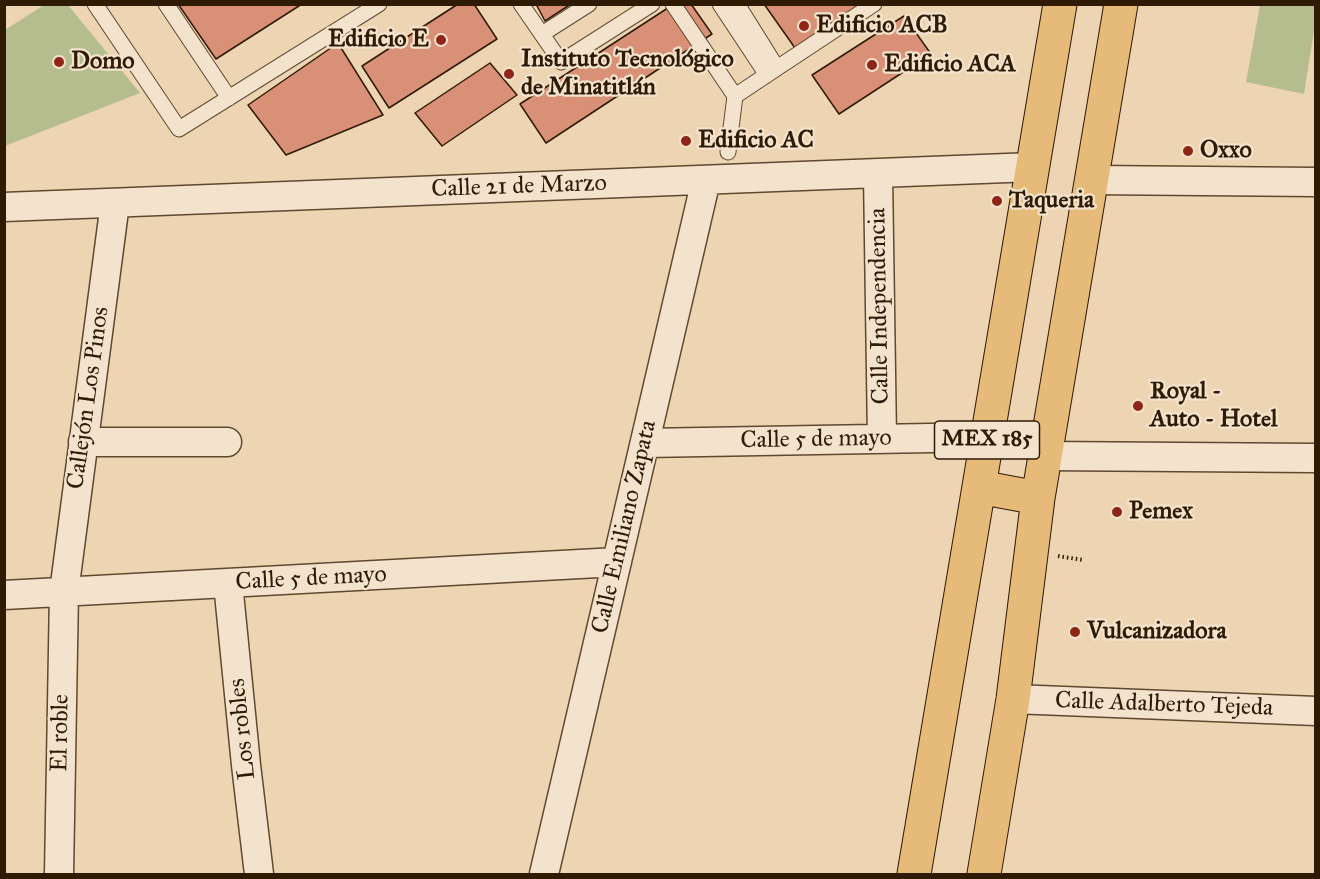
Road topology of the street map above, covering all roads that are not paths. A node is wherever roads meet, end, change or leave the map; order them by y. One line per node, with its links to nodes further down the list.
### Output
1 (94, 4): 16 (lane)
2 (166, 4): 16 (lane)
3 (521, 4): 13 (lane)
4 (589, 4): 13 (lane)
5 (652, 4): 13 (lane)
6 (673, 4): 15 (lane)
7 (720, 4): 14 (lane)
8 (737, 4): 14 (lane)
9 (874, 4): 14 (lane)
10 (1060, 4): 18 (main road, MEX 185)
11 (1121, 4): 21 (main road, MEX 185)
12 (378, 5): 16 (lane)
13 (542, 34)
14 (772, 71): 15 (lane)
15 (735, 96): 17 (lane)
16 (229, 98)
17 (728, 152)
18 (1033, 168): 19 (street, Calle 21 de Marzo); 25 (main road, MEX 185)
19 (878, 174): 20 (street, Calle 21 de Marzo); 26 (street, Calle Independencia)
20 (706, 180): 23 (street, Calle 21 de Marzo); 29 (street, Calle Emiliano Zapata)
21 (1092, 180): 22 (street); 30 (main road, MEX 185)
22 (1316, 182)
23 (115, 203): 24 (street, Calle 21 de Marzo); 27 (street, Callejón Los Pinos)
24 (4, 207)
25 (987, 437): 26 (street, Calle 5 de mayo); 32 (main road, MEX 185)
26 (882, 439): 29 (street, Calle 5 de mayo)
27 (84, 441): 28 (street); 36 (street, Callejón Los Pinos)
28 (227, 442)
29 (645, 443): 34 (street, Calle Emiliano Zapata)
30 (1045, 456): 31 (street); 33 (main road, MEX 185)
31 (1316, 458)
32 (979, 487): 33 (main road); 43 (main road, MEX 185)
33 (1038, 498): 38 (main road, MEX 185)
34 (617, 561): 35 (street, Calle 5 de mayo); 42 (street, Calle Emiliano Zapata)
35 (228, 583): 36 (street, Calle 5 de mayo); 41 (street, Los robles)
36 (64, 592): 37 (street, Calle 5 de mayo); 40 (street, El roble)
37 (4, 596)
38 (1013, 699): 39 (street, Calle Adalberto Tejeda); 44 (main road, MEX 185)
39 (1316, 711)
40 (59, 874)
41 (259, 874)
42 (544, 874)
43 (914, 874)
44 (984, 874)

